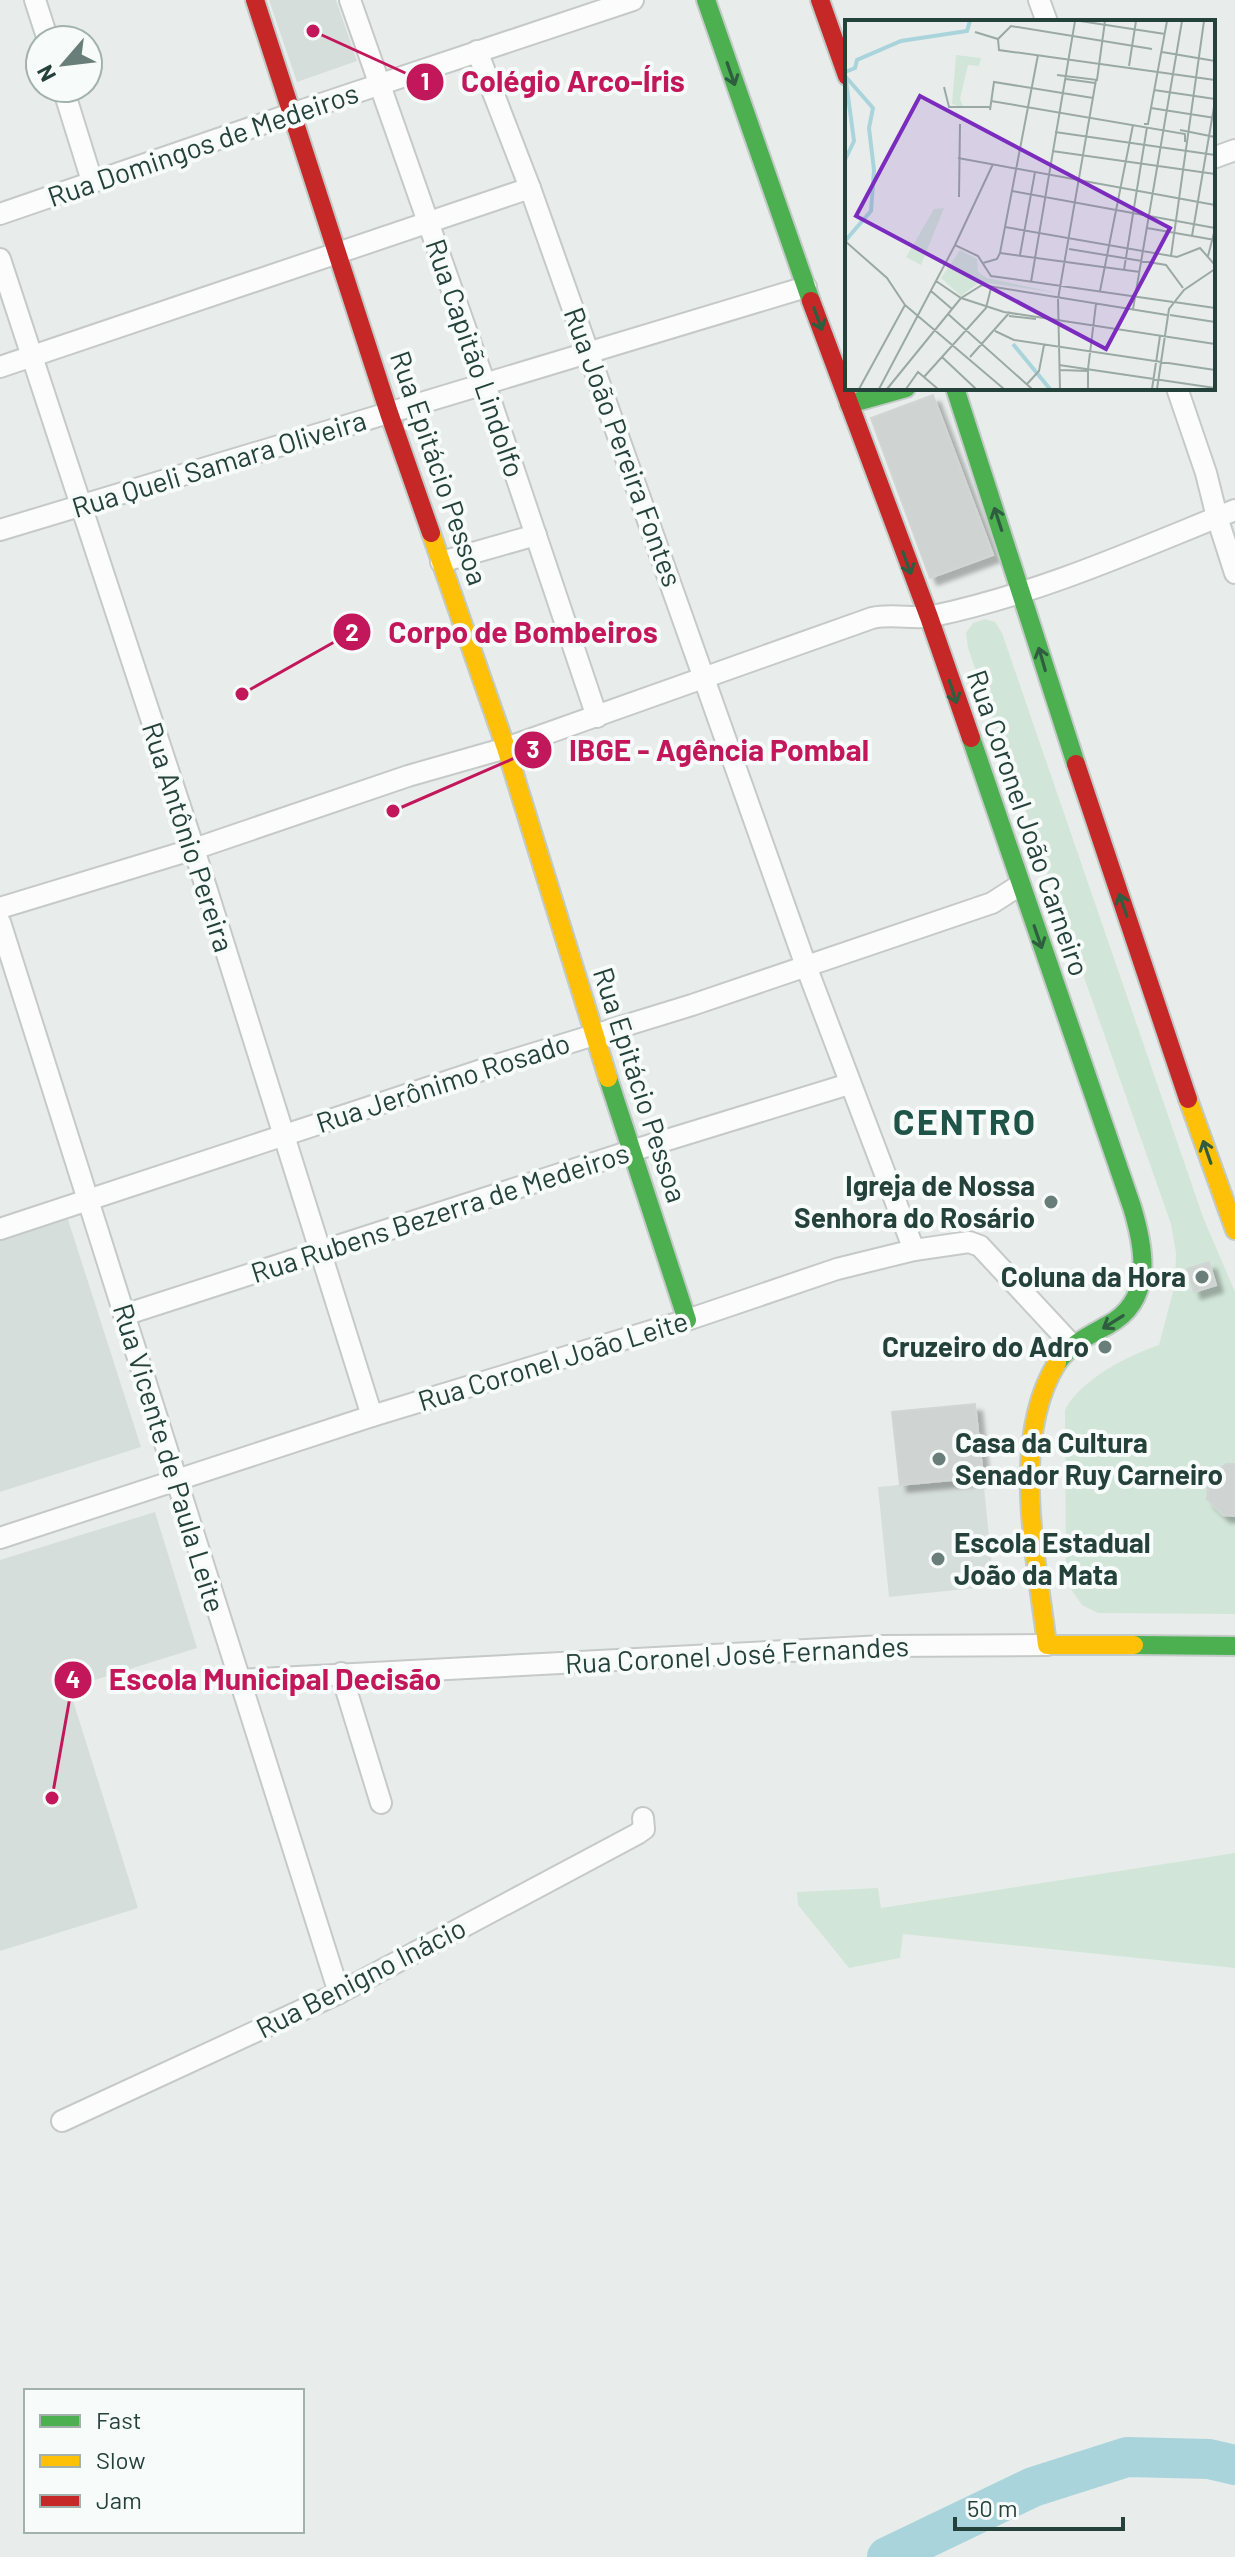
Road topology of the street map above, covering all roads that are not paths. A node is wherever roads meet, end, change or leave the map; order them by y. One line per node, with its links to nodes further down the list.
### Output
1 (35, 0): 9 (street)
2 (255, 0): 14 (main road, Rua Epitácio Pessoa)
3 (350, 0): 12 (street, Rua Capitão Lindolfo)
4 (633, 0): 10 (street, Rua Domingos de Medeiros)
5 (706, 0): 23 (main road, Rua Coronel João Carneiro, one-way to 23)
6 (820, 0): 11 (main road)
7 (1039, 0): 8 (street)
8 (1046, 20)
9 (43, 24)
10 (477, 51): 12 (street, Rua Domingos de Medeiros); 18 (street, Rua João Pereira Fontes)
11 (845, 70)
12 (378, 85): 14 (street, Rua Domingos de Medeiros); 20 (street, Rua Capitão Lindolfo)
13 (68, 104): 17 (street)
14 (291, 114): 17 (street, Rua Domingos de Medeiros); 21 (main road, Rua Epitácio Pessoa)
15 (1235, 150): 16 (street)
16 (1215, 157)
17 (92, 181): 19 (street, Rua Domingos de Medeiros)
18 (530, 188): 20 (street); 24 (street, Rua João Pereira Fontes)
19 (0, 214)
20 (428, 221): 21 (street); 27 (street, Rua Capitão Lindolfo)
21 (337, 251): 25 (street); 32 (main road, Rua Epitácio Pessoa)
22 (0, 259): 25 (street, Rua Antônio Pereira)
23 (806, 287): 24 (street, Rua Queli Samara Oliveira); 31 (main road, Rua Coronel João Carneiro, one-way to 31)
24 (589, 352): 27 (street, Rua Queli Samara Oliveira); 41 (street, Rua João Pereira Fontes)
25 (31, 358): 26 (street); 33 (street, Rua Antônio Pereira)
26 (0, 367)
27 (485, 384): 32 (street, Rua Queli Samara Oliveira); 36 (street, Rua Capitão Lindolfo)
28 (899, 390): 31 (main road)
29 (956, 390): 39 (main road, one-way to 29)
30 (1178, 390): 34 (street)
31 (849, 404): 40 (main road, Rua Coronel João Carneiro, one-way to 40)
32 (389, 413): 33 (street, Rua Queli Samara Oliveira); 37 (main road, Rua Epitácio Pessoa)
33 (80, 506): 35 (street, Rua Queli Samara Oliveira); 44 (street, Rua Antônio Pereira)
34 (1230, 513): 38 (street); 39 (street)
35 (0, 530)
36 (536, 535): 37 (street); 42 (street, Rua Capitão Lindolfo)
37 (441, 562): 43 (main road, Rua Epitácio Pessoa)
38 (1235, 573)
39 (1023, 593): 40 (street); 53 (main road, one-way to 39)
40 (929, 617): 41 (street); 45 (main road, Rua Coronel João Carneiro, one-way to 45)
41 (705, 677): 42 (street); 48 (street, Rua João Pereira Fontes)
42 (597, 717): 43 (street)
43 (506, 748): 44 (street); 49 (main road, Rua Epitácio Pessoa)
44 (194, 849): 46 (street); 51 (street, Rua Antônio Pereira)
45 (1020, 885): 48 (street, Rua Jerônimo Rosado); 61 (main road, Rua Coronel João Carneiro, one-way to 61)
46 (0, 908)
47 (0, 922): 54 (street, Rua Vicente de Paula Leite)
48 (806, 966): 49 (street, Rua Jerônimo Rosado); 50 (street, Rua João Pereira Fontes)
49 (595, 1035): 51 (street, Rua Jerônimo Rosado); 52 (main road, Rua Epitácio Pessoa)
50 (849, 1084): 52 (street, Rua Rubens Bezerra de Medeiros); 57 (street, Rua João Pereira Fontes)
51 (283, 1135): 54 (street, Rua Jerônimo Rosado); 58 (street, Rua Antônio Pereira)
52 (631, 1151): 58 (street, Rua Rubens Bezerra de Medeiros); 60 (main road, Rua Epitácio Pessoa)
53 (1226, 1178): 56 (main road)
54 (88, 1201): 55 (street, Rua Jerônimo Rosado); 59 (street, Rua Vicente de Paula Leite)
55 (0, 1229)
56 (1235, 1230)
57 (914, 1250): 60 (street, Rua Coronel João Leite); 61 (street, Rua Coronel João Leite)
58 (319, 1252): 59 (street, Rua Rubens Bezerra de Medeiros); 62 (street, Rua Antônio Pereira)
59 (124, 1315): 63 (street, Rua Vicente de Paula Leite)
60 (687, 1320): 62 (street, Rua Coronel João Leite)
61 (1072, 1345): 65 (main road, Rua Coronel João Carneiro)
62 (372, 1416): 63 (street, Rua Coronel João Leite)
63 (176, 1482): 64 (street, Rua Coronel João Leite); 68 (street, Rua Vicente de Paula Leite)
64 (0, 1538)
65 (1047, 1645): 66 (main road, Rua Coronel José Fernandes); 67 (street, Rua Coronel José Fernandes)
66 (1235, 1646)
67 (341, 1673): 68 (street, Rua Coronel José Fernandes); 69 (street)
68 (239, 1680): 71 (street, Rua Vicente de Paula Leite)
69 (381, 1803)
70 (643, 1818): 71 (street, Rua Benigno Inácio)
71 (339, 1993): 72 (street, Rua Benigno Inácio)
72 (62, 2121)

